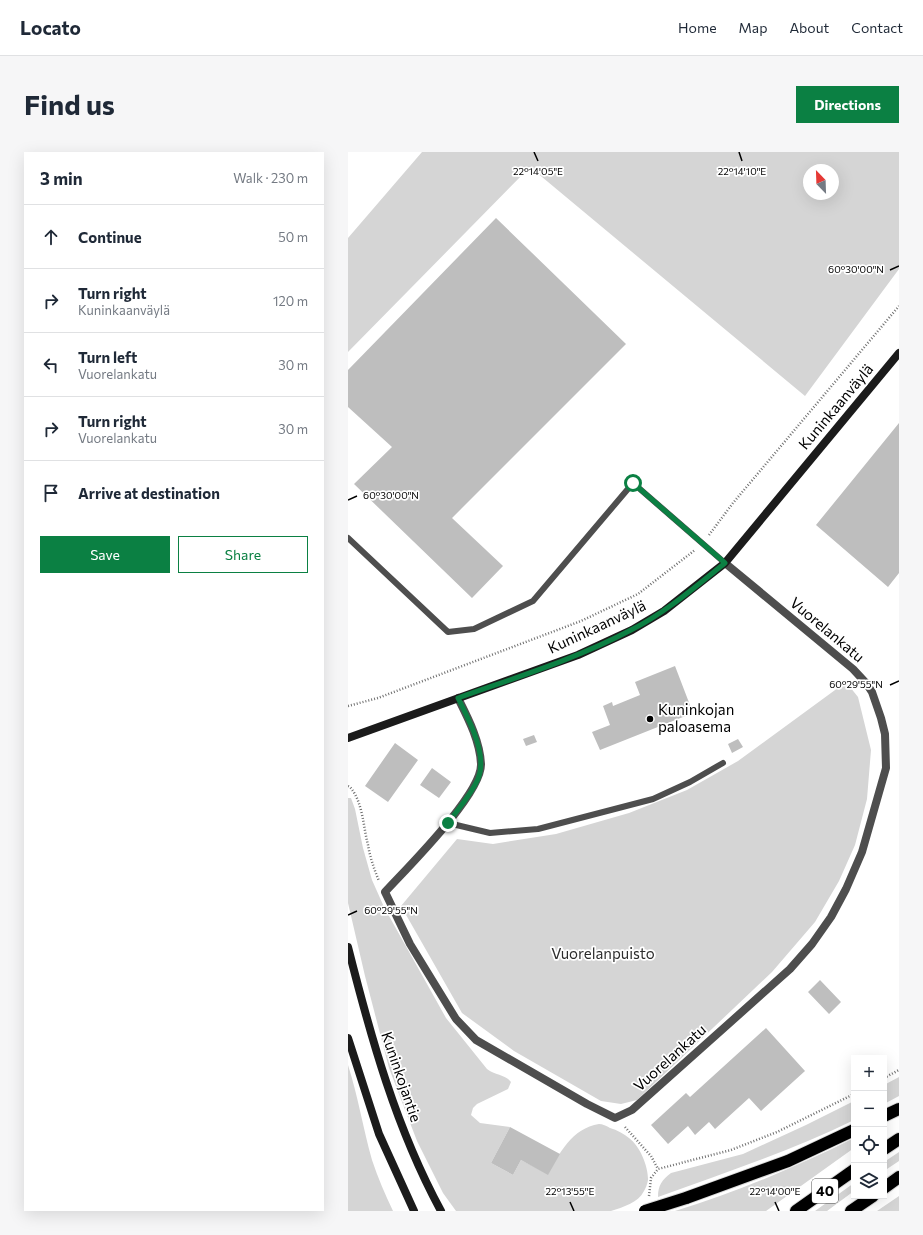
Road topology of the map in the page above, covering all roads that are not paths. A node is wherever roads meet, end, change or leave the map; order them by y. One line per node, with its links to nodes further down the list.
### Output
1 (899, 353): 3 (street, Kuninkaanväylä)
2 (348, 538): 3 (lane)
3 (725, 563): 4 (street, Kuninkaanväylä); 7 (street, Vuorelankatu)
4 (458, 698): 5 (street, Kuninkaanväylä); 7 (street)
5 (348, 738)
6 (722, 763): 7 (lane)
7 (448, 823)
8 (348, 947): 20 (street, Kuninkojantie)
9 (348, 1038): 19 (street)
10 (899, 1109): 11 (highway)
11 (887, 1115)
12 (851, 1131): 21 (highway, bridge)
13 (899, 1138): 14 (highway)
14 (887, 1147)
15 (851, 1172): 22 (highway, 40)
16 (899, 1177): 17 (highway)
17 (887, 1186)
18 (869, 1199): 23 (highway, 40)
19 (414, 1211)
20 (441, 1211)
21 (645, 1211)
22 (796, 1211)
23 (851, 1211)

